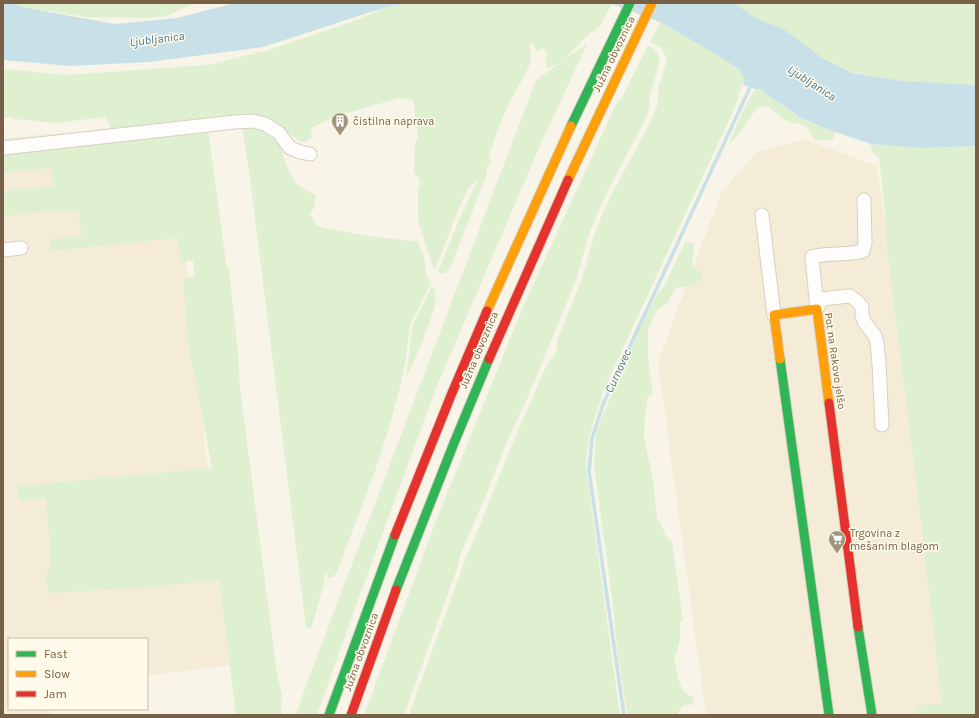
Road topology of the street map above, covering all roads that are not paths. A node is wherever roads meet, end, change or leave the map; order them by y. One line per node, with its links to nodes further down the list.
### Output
1 (630, 3): 12 (main road, Južna obvoznica)
2 (652, 3): 13 (main road, Južna obvoznica)
3 (3, 148): 4 (street)
4 (310, 154)
5 (864, 200): 9 (street)
6 (762, 215): 10 (street)
7 (21, 248): 8 (street)
8 (3, 250)
9 (817, 309): 10 (main road, Pot na Rakovo jelšo); 11 (street); 15 (main road, Pot na Rakovo jelšo)
10 (774, 315): 14 (main road)
11 (882, 425)
12 (329, 715)
13 (351, 715)
14 (829, 715)
15 (872, 715)

